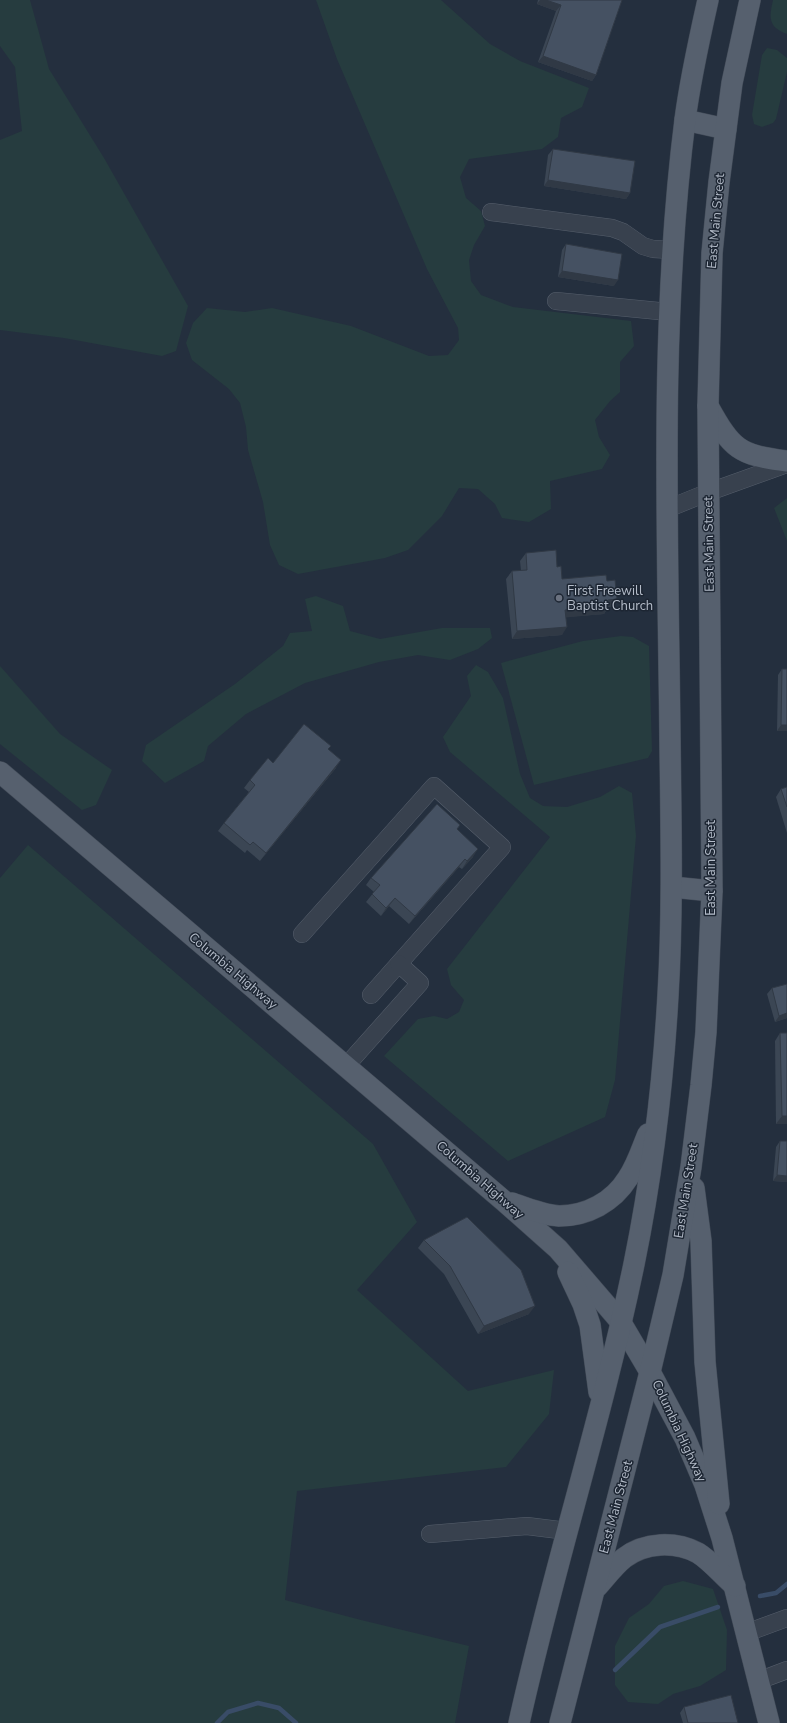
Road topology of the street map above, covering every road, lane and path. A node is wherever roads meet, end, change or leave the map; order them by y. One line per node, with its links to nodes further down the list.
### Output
1 (750, 0): 4 (main road, East Main Street)
2 (706, 1): 3 (main road)
3 (685, 120): 4 (main road); 6 (main road)
4 (726, 129): 9 (main road, East Main Street)
5 (491, 212): 6 (street)
6 (672, 250): 8 (main road)
7 (556, 301): 8 (street)
8 (669, 312): 13 (main road)
9 (708, 405): 10 (main road); 12 (main road, East Main Street)
10 (787, 461)
11 (787, 464): 12 (street)
12 (709, 492): 13 (street); 16 (main road, East Main Street)
13 (667, 509): 15 (main road)
14 (0, 772): 20 (main road, Columbia Highway)
15 (672, 887): 16 (main road); 21 (main road)
16 (712, 891): 22 (main road, East Main Street)
17 (302, 934): 18 (street)
18 (399, 964): 19 (street); 20 (street)
19 (371, 995)
20 (346, 1066): 23 (main road, Columbia Highway)
21 (658, 1111): 23 (main road); 25 (main road)
22 (691, 1167): 26 (main road, East Main Street); 30 (main road)
23 (504, 1201): 24 (main road, Columbia Highway)
24 (558, 1249): 25 (main road, Columbia Highway); 27 (main road)
25 (620, 1322): 26 (main road, Columbia Highway); 27 (main road)
26 (650, 1372): 30 (main road, Columbia Highway); 32 (main road, East Main Street)
27 (601, 1404): 28 (main road)
28 (568, 1531): 29 (street); 37 (main road)
29 (430, 1534)
30 (722, 1538): 31 (main road, Columbia Highway)
31 (735, 1586): 32 (main road); 34 (main road, Columbia Highway)
32 (594, 1590): 38 (main road, East Main Street)
33 (787, 1618): 34 (street)
34 (746, 1633): 36 (main road, Columbia Highway)
35 (787, 1670): 36 (street)
36 (758, 1681): 39 (main road, Columbia Highway)
37 (519, 1723)
38 (560, 1723)
39 (768, 1723)

